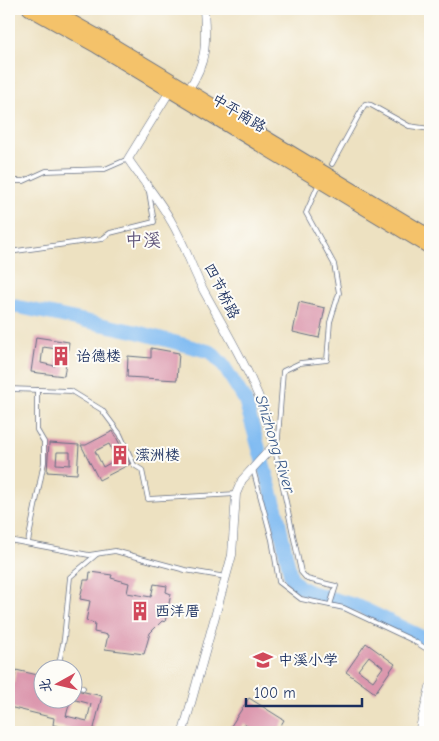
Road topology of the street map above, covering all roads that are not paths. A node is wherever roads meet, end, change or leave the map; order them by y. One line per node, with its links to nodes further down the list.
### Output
1 (29, 9): 5 (highway, 中平南路)
2 (50, 9): 4 (highway)
3 (204, 9): 4 (street)
4 (188, 90): 12 (highway)
5 (170, 91): 7 (street); 10 (highway, 中平南路)
6 (430, 128): 8 (lane)
7 (128, 159): 9 (lane); 11 (street, 四节桥路)
8 (332, 164)
9 (9, 181)
10 (320, 181): 13 (highway, 中平南路); 17 (lane)
11 (149, 190): 14 (lane); 17 (street, 四节桥路)
12 (430, 236)
13 (430, 248)
14 (9, 252)
15 (9, 390): 16 (lane)
16 (37, 390): 19 (lane); 21 (lane)
17 (274, 445): 18 (street); 24 (lane)
18 (253, 467): 19 (street); 24 (lane)
19 (236, 494): 23 (street)
20 (9, 540): 21 (lane)
21 (28, 542): 22 (lane)
22 (97, 554): 23 (lane); 26 (lane)
23 (226, 577): 28 (street)
24 (330, 605): 25 (lane)
25 (430, 651)
26 (60, 658)
27 (430, 687): 29 (street)
28 (183, 732)
29 (419, 732)

